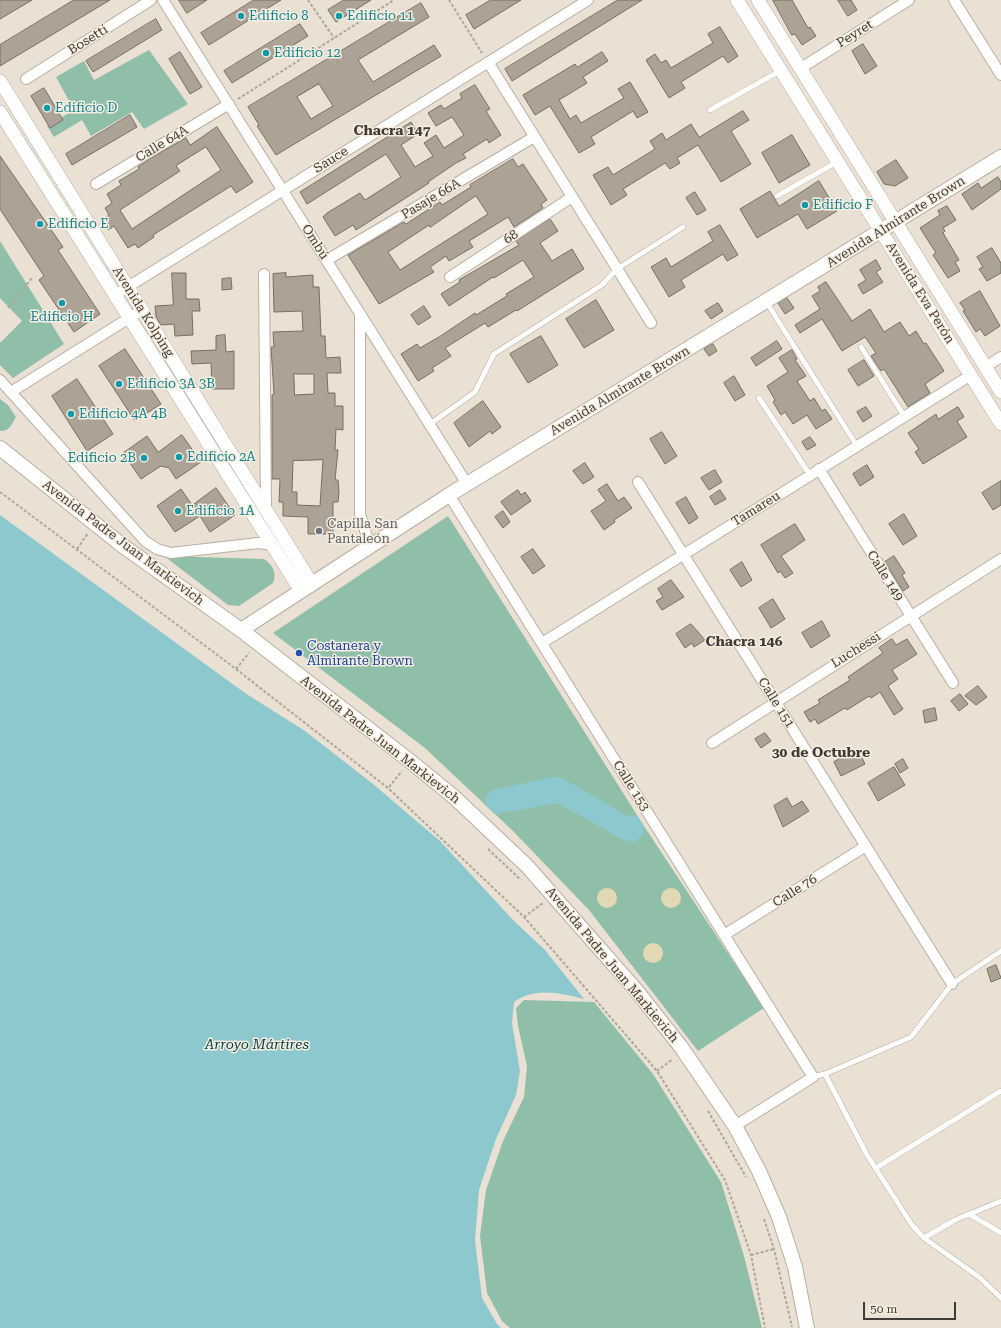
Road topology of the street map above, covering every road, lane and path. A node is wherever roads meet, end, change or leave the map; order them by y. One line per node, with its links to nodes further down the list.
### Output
1 (151, 0): 16 (street, Bosetti)
2 (162, 0): 18 (street, Ombú)
3 (308, 0): 11 (path)
4 (394, 0): 11 (path)
5 (449, 0): 12 (path)
6 (588, 0): 12 (street, Sauce)
7 (737, 0): 14 (street, Avenida Eva Perón)
8 (758, 0): 13 (street, Avenida Eva Perón)
9 (909, 0): 13 (street, Peyret)
10 (954, 0): 15 (street)
11 (334, 38): 18 (path)
12 (488, 62): 21 (street); 25 (street, Sauce)
13 (800, 68): 28 (street, Avenida Eva Perón)
14 (781, 70): 19 (lane); 23 (street, Avenida Eva Perón)
15 (1001, 76)
16 (26, 79)
17 (0, 82): 36 (street, Avenida Kolping)
18 (229, 104): 24 (street, Calle 64A); 25 (street, Ombú)
19 (710, 110)
20 (0, 112): 37 (street, Avenida Kolping)
21 (534, 137): 27 (street); 31 (street, Pasaje 66A)
22 (1001, 156): 28 (main road, Avenida Almirante Brown)
23 (838, 161): 26 (lane); 30 (street, Avenida Eva Perón)
24 (96, 184)
25 (283, 190): 31 (street, Ombú); 36 (street, Sauce)
26 (777, 196)
27 (572, 197): 32 (street); 34 (street, 68)
28 (896, 222): 30 (main road, Avenida Almirante Brown); 46 (street, Avenida Eva Perón)
29 (684, 227): 32 (lane)
30 (881, 231): 38 (main road, Avenida Almirante Brown); 47 (street, Avenida Eva Perón)
31 (327, 260): 41 (street, Ombú)
32 (617, 269): 43 (street); 53 (lane)
33 (264, 274): 63 (street)
34 (450, 277)
35 (32, 278): 39 (path)
36 (128, 287): 37 (street, Sauce); 40 (street, Avenida Kolping)
37 (115, 296): 42 (street, Avenida Kolping)
38 (766, 302): 55 (lane); 60 (main road, Avenida Almirante Brown)
39 (8, 308)
40 (142, 310): 42 (street); 63 (street, Avenida Kolping)
41 (360, 315): 53 (street, Ombú); 66 (street)
42 (129, 318): 49 (street); 65 (street, Avenida Kolping)
43 (651, 323)
44 (860, 347): 52 (lane)
45 (1001, 356): 46 (street)
46 (985, 366): 50 (street, Avenida Eva Perón)
47 (970, 375): 52 (street, Tamareu); 54 (street, Avenida Eva Perón)
48 (0, 380): 49 (street)
49 (11, 392): 65 (street)
50 (1001, 392)
51 (760, 398): 58 (lane)
52 (904, 416): 55 (street, Tamareu)
53 (430, 424): 60 (street, Ombú)
54 (1001, 424)
55 (857, 446): 57 (street, Tamareu)
56 (0, 448): 72 (main road, Avenida Padre Juan Markievich)
57 (819, 469): 58 (street, Tamareu); 71 (street, Calle 149)
58 (810, 475): 68 (street, Tamareu)
59 (638, 482): 68 (street, Calle 151)
60 (467, 484): 62 (main road, Avenida Almirante Brown)
61 (0, 492): 67 (path)
62 (449, 495): 66 (main road, Avenida Almirante Brown); 73 (street, Calle 153)
63 (266, 510): 70 (street, Avenida Kolping)
64 (95, 537): 67 (path)
65 (272, 545): 70 (street, Avenida Kolping)
66 (370, 547): 70 (main road, Avenida Almirante Brown)
67 (77, 549): 75 (path)
68 (683, 555): 73 (street, Tamareu); 77 (street, Calle 151)
69 (1001, 560): 71 (street, Luchessi)
70 (306, 587): 72 (main road, Avenida Almirante Brown)
71 (910, 616): 76 (street, Calle 149); 77 (street, Luchessi)
72 (241, 630): 95 (main road, Avenida Padre Juan Markievich)
73 (542, 643): 86 (street, Calle 153)
74 (255, 658): 75 (path)
75 (236, 669): 80 (path)
76 (953, 683)
77 (775, 702): 78 (street, Luchessi); 82 (street, Calle 151)
78 (712, 742)
79 (404, 768): 80 (path)
80 (388, 788): 85 (path)
81 (482, 844): 83 (path)
82 (866, 846): 86 (street, Calle 76); 88 (street, Calle 151)
83 (522, 881)
84 (538, 897): 85 (path)
85 (524, 917): 90 (path)
86 (724, 935): 92 (street, Calle 153)
87 (1001, 951): 88 (lane)
88 (952, 984): 91 (lane)
89 (676, 1057): 90 (path)
90 (657, 1071): 104 (path)
91 (825, 1074): 92 (lane); 96 (lane)
92 (813, 1077): 95 (street)
93 (1001, 1091): 96 (lane)
94 (707, 1110): 97 (path)
95 (735, 1126): 108 (main road, Avenida Padre Juan Markievich)
96 (876, 1168): 102 (lane)
97 (749, 1182)
98 (1001, 1201): 99 (lane)
99 (969, 1214): 101 (lane); 102 (lane)
100 (763, 1216): 103 (path)
101 (1001, 1233)
102 (924, 1238): 105 (lane)
103 (774, 1249): 104 (path); 107 (path)
104 (751, 1255): 106 (path)
105 (1001, 1298)
106 (765, 1328)
107 (792, 1328)
108 (808, 1328)

